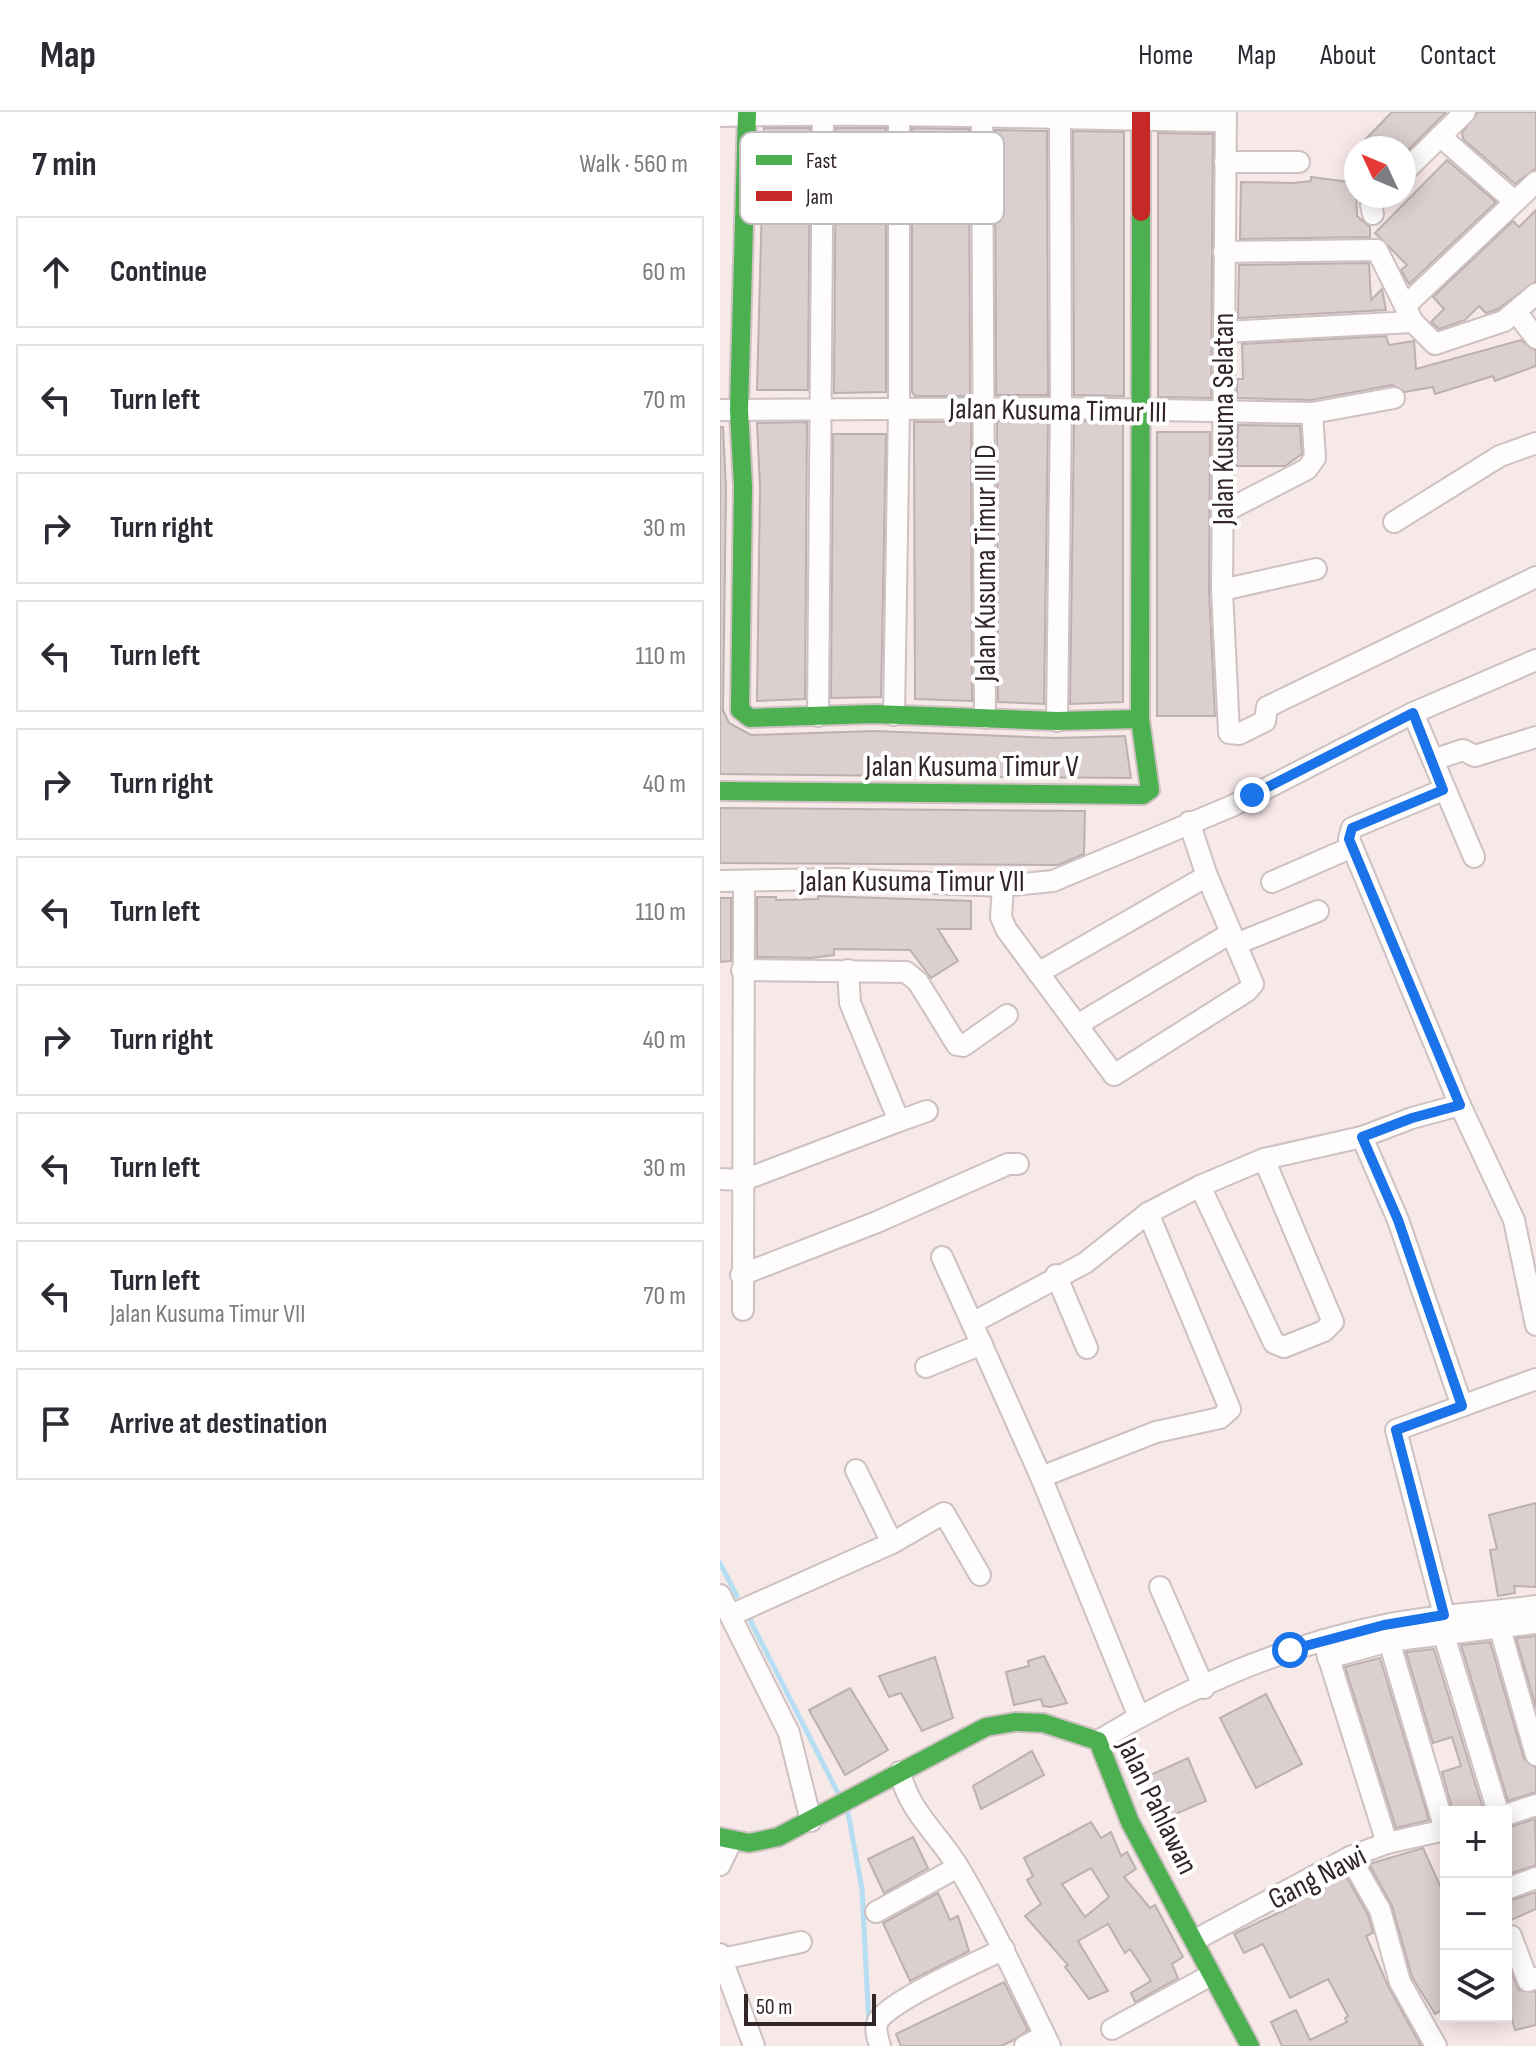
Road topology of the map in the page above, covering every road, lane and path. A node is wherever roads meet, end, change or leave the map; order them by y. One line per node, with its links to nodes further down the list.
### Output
1 (1465, 112): 10 (street)
2 (982, 113): 5 (street); 6 (street)
3 (747, 114): 4 (street); 7 (street)
4 (823, 114): 5 (street)
5 (899, 114)
6 (1060, 115): 8 (street); 29 (street)
7 (720, 116)
8 (1141, 116): 9 (street); 30 (street)
9 (1226, 116): 12 (street, Jalan Kusuma Selatan)
10 (1440, 136): 11 (street); 15 (street)
11 (1416, 160)
12 (1225, 162): 13 (street); 20 (street, Jalan Kusuma Selatan)
13 (1299, 162)
14 (1536, 182): 15 (street)
15 (1514, 201): 23 (street)
16 (741, 224): 31 (street)
17 (822, 224): 32 (street)
18 (899, 224): 27 (street)
19 (983, 224): 28 (street, Jalan Kusuma Timur III D)
20 (1224, 252): 23 (street); 24 (street, Jalan Kusuma Selatan)
21 (1536, 294): 22 (street)
22 (1516, 312): 23 (street); 25 (street)
23 (1409, 314): 24 (street)
24 (1224, 332): 34 (street, Jalan Kusuma Selatan)
25 (1536, 338)
26 (1394, 398): 33 (street, Jalan Kusuma Timur III)
27 (899, 408): 28 (street, Jalan Kusuma Timur III); 32 (street, Jalan Kusuma Timur III); 43 (street)
28 (984, 408): 29 (street, Jalan Kusuma Timur III); 45 (street, Jalan Kusuma Timur III D)
29 (1061, 408): 30 (street, Jalan Kusuma Timur III); 47 (street)
30 (1143, 409): 34 (street, Jalan Kusuma Timur III); 46 (street)
31 (730, 410): 32 (street, Jalan Kusuma Timur III); 44 (street)
32 (819, 410): 44 (street)
33 (1312, 413): 34 (street, Jalan Kusuma Timur III); 36 (street)
34 (1223, 414): 36 (street, Jalan Kusuma Selatan)
35 (1536, 443): 37 (street)
36 (1222, 513): 40 (street, Jalan Kusuma Selatan)
37 (1394, 522)
38 (1316, 569): 40 (street)
39 (1536, 577): 40 (street, Jalan Kusuma Selatan)
40 (1222, 590)
41 (1536, 660): 42 (street, Jalan Kusuma Timur VII)
42 (1413, 713): 49 (street); 52 (street, Jalan Kusuma Timur VII)
43 (894, 715): 44 (street); 45 (street)
44 (818, 716)
45 (985, 718): 47 (street)
46 (1140, 719): 47 (street); 51 (street, Jalan Kusuma Timur V)
47 (1057, 721)
48 (1536, 737): 49 (street)
49 (1433, 760): 50 (street)
50 (1443, 790): 53 (street); 54 (street)
51 (720, 791)
52 (1189, 822): 55 (street); 59 (street, Jalan Kusuma Timur VII)
53 (1350, 848): 58 (street); 67 (street)
54 (1474, 857)
55 (1207, 876): 61 (street); 64 (street)
56 (720, 881): 57 (street, Jalan Kusuma Timur VII)
57 (744, 882): 59 (street, Jalan Kusuma Timur VII); 62 (street)
58 (1272, 882)
59 (1003, 886): 64 (street)
60 (1318, 911): 61 (street)
61 (1233, 939): 66 (street); 66 (street)
62 (742, 970): 63 (street); 74 (street)
63 (848, 970): 65 (street); 69 (street)
64 (1038, 973): 66 (street)
65 (1007, 1015)
66 (1077, 1025)
67 (1460, 1105): 70 (street); 82 (street)
68 (927, 1111): 69 (street)
69 (899, 1121): 74 (street)
70 (1362, 1137): 71 (street); 87 (street)
71 (1264, 1159): 75 (street); 75 (street)
72 (1018, 1164): 78 (street)
73 (720, 1179): 74 (street)
74 (744, 1180): 78 (street)
75 (1200, 1186): 76 (street)
76 (1148, 1213): 79 (street); 89 (street)
77 (942, 1257): 81 (street)
78 (741, 1275): 80 (street)
79 (1056, 1275): 81 (street); 84 (street)
80 (743, 1310)
81 (972, 1323): 83 (street)
82 (1536, 1325)
83 (982, 1344): 85 (street); 89 (street)
84 (1087, 1348)
85 (926, 1367)
86 (1536, 1379): 87 (street)
87 (1462, 1406): 96 (street)
88 (856, 1470): 90 (street)
89 (1041, 1477): 102 (street)
90 (892, 1543): 91 (street); 95 (street)
91 (980, 1575)
92 (1160, 1587): 101 (street)
93 (720, 1595): 95 (street)
94 (1536, 1606): 96 (street)
95 (731, 1615): 110 (street)
96 (1444, 1623): 98 (street); 99 (street); 100 (street); 107 (street)
97 (1536, 1623): 98 (street)
98 (1499, 1625): 104 (street)
99 (1389, 1641): 100 (street); 109 (street)
100 (1326, 1649): 101 (street); 113 (street)
101 (1204, 1688): 102 (street)
102 (1139, 1717): 103 (street)
103 (1098, 1741): 105 (street, Jalan Pahlawan); 121 (street, Jalan Pahlawan)
104 (1536, 1755)
105 (900, 1772): 110 (street, Jalan Pahlawan); 116 (street)
106 (1536, 1805): 108 (street)
107 (1496, 1806)
108 (1512, 1813)
109 (1440, 1814)
110 (811, 1821): 112 (street, Jalan Pahlawan)
111 (1440, 1832): 113 (street, Gang Nawi)
112 (725, 1840): 115 (street)
113 (1387, 1843): 114 (street, Gang Nawi)
114 (1350, 1857): 121 (street, Gang Nawi); 133 (street)
115 (720, 1865)
116 (958, 1867): 119 (street); 123 (street)
117 (1536, 1878): 118 (street)
118 (1512, 1887)
119 (876, 1912)
120 (1512, 1939): 126 (street)
121 (1195, 1940): 125 (street, Jalan Pahlawan)
122 (801, 1942): 124 (street)
123 (1004, 1949): 128 (street); 130 (street)
124 (721, 1956): 129 (street)
125 (1211, 1975): 127 (street); 132 (street, Jalan Pahlawan)
126 (1536, 1978)
127 (1112, 2029)
128 (1047, 2041): 131 (street)
129 (754, 2046)
130 (880, 2046)
131 (1025, 2046)
132 (1250, 2046)
133 (1436, 2046)

